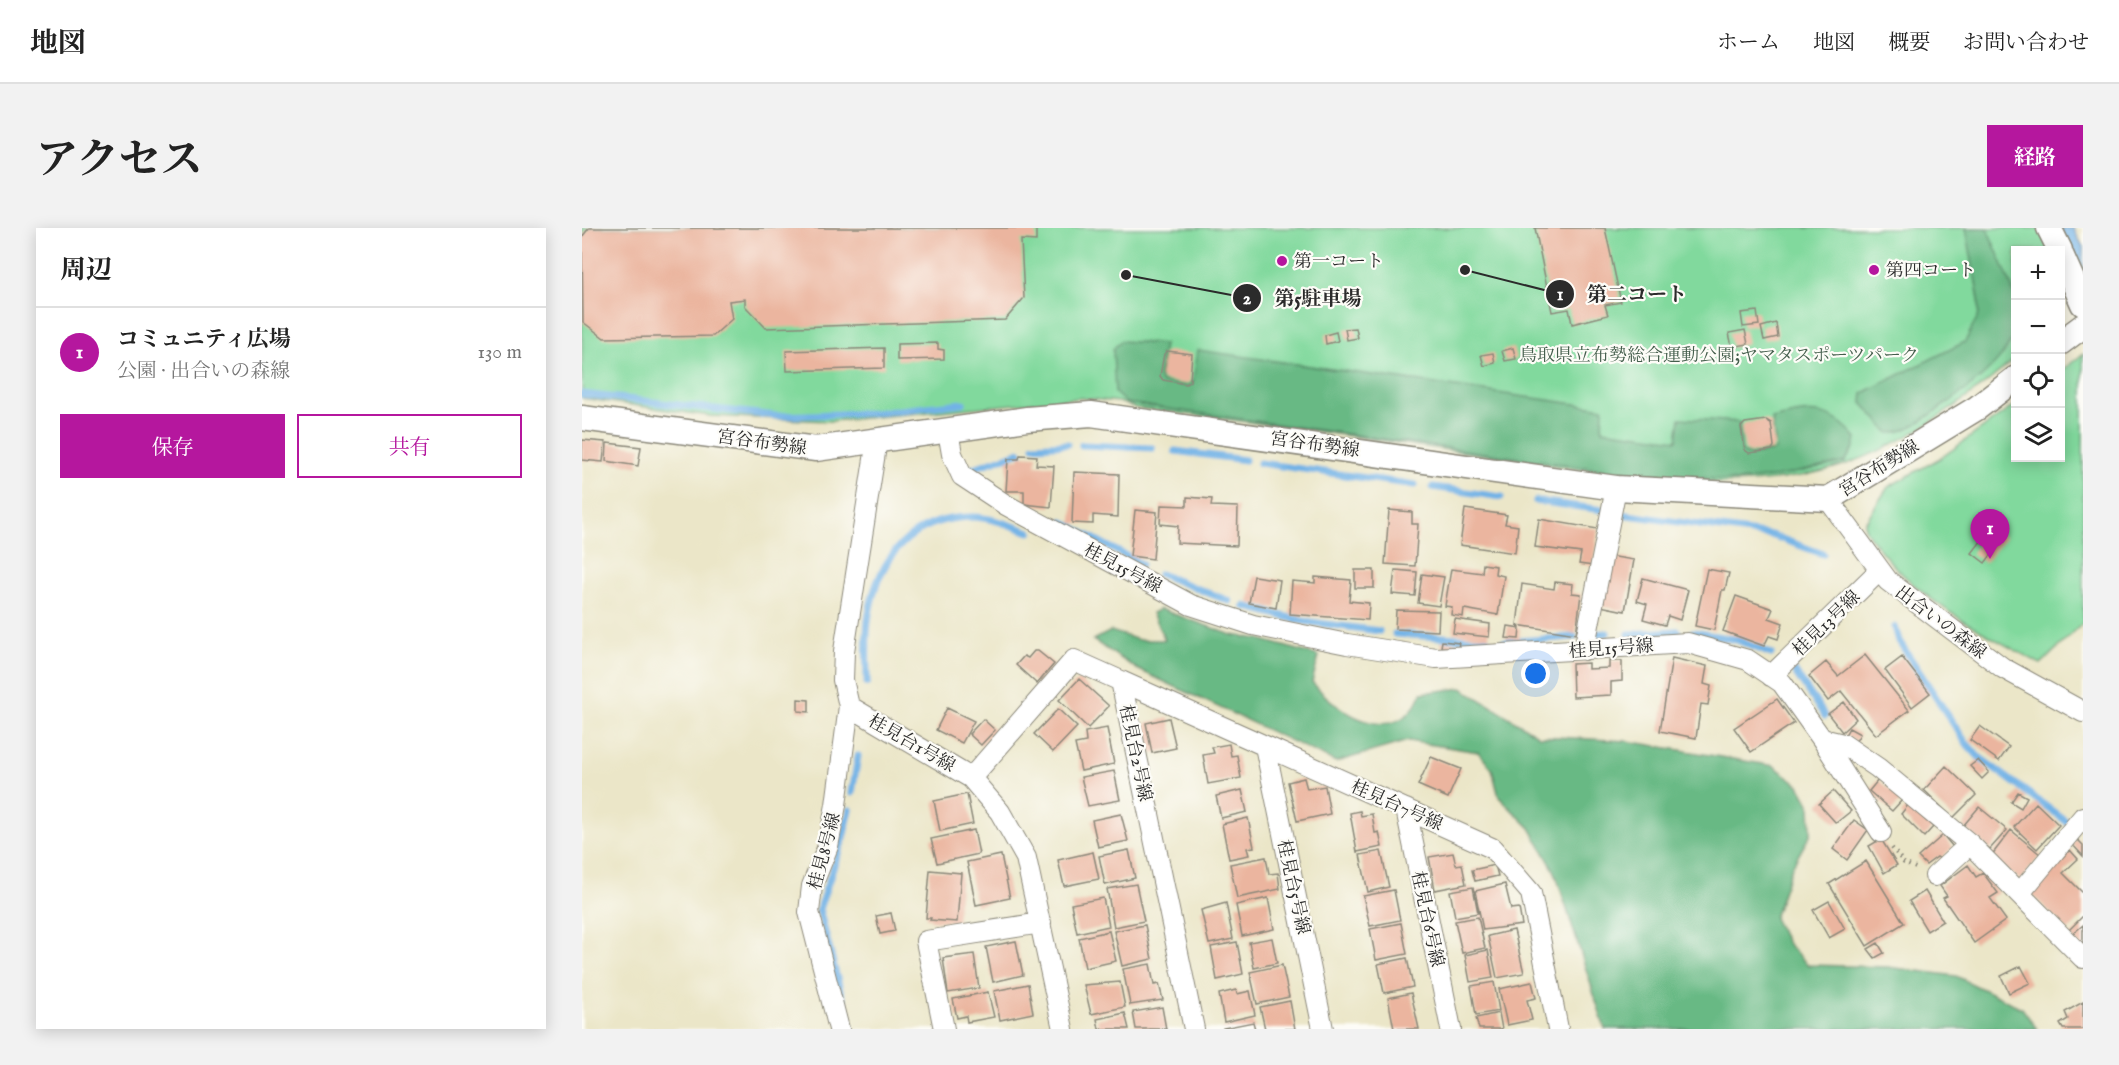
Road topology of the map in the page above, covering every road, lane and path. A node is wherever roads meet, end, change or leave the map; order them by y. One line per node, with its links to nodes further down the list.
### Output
1 (2049, 228): 2 (street)
2 (2058, 246)
3 (2065, 263): 4 (street)
4 (2083, 304)
5 (2083, 326): 6 (street)
6 (2065, 340)
7 (2011, 382): 12 (street, 宮谷布勢線)
8 (582, 418): 10 (street, 宮谷布勢線)
9 (948, 431): 10 (street, 宮谷布勢線); 11 (street, 宮谷布勢線); 14 (street, 桂見15号線)
10 (877, 441): 17 (street, 桂見台1号線)
11 (1616, 488): 12 (street, 宮谷布勢線); 14 (street)
12 (1828, 499): 13 (street, 出合いの森線)
13 (1880, 570): 15 (street, 桂見13号線); 18 (street, 出合いの森線)
14 (1584, 650): 15 (street, 桂見15号線)
15 (1771, 676): 19 (street, 桂見15号線)
16 (1121, 681): 20 (street, 桂見台7号線); 21 (street, 桂見台2号線); 33 (street, 桂見台2号線)
17 (849, 706): 21 (street, 桂見台1号線); 30 (street, 桂見8号線)
18 (2083, 712)
19 (1822, 740): 24 (street, 桂見15号線); 25 (street)
20 (1265, 746): 22 (street, 桂見台7号線); 34 (street, 桂見台5号線)
21 (971, 778): 28 (street, 桂見台1号線)
22 (1406, 809): 35 (street, 桂見台6号線); 36 (street, 桂見台7号線)
23 (2083, 817): 27 (street)
24 (1881, 832): 26 (path)
25 (1970, 844): 26 (street); 27 (street)
26 (1935, 876)
27 (2020, 893): 29 (street)
28 (1041, 923): 31 (street); 32 (street, 桂見台1号線)
29 (2083, 958)
30 (839, 1029)
31 (944, 1029)
32 (1063, 1029)
33 (1194, 1029)
34 (1323, 1029)
35 (1451, 1029)
36 (1558, 1029)

